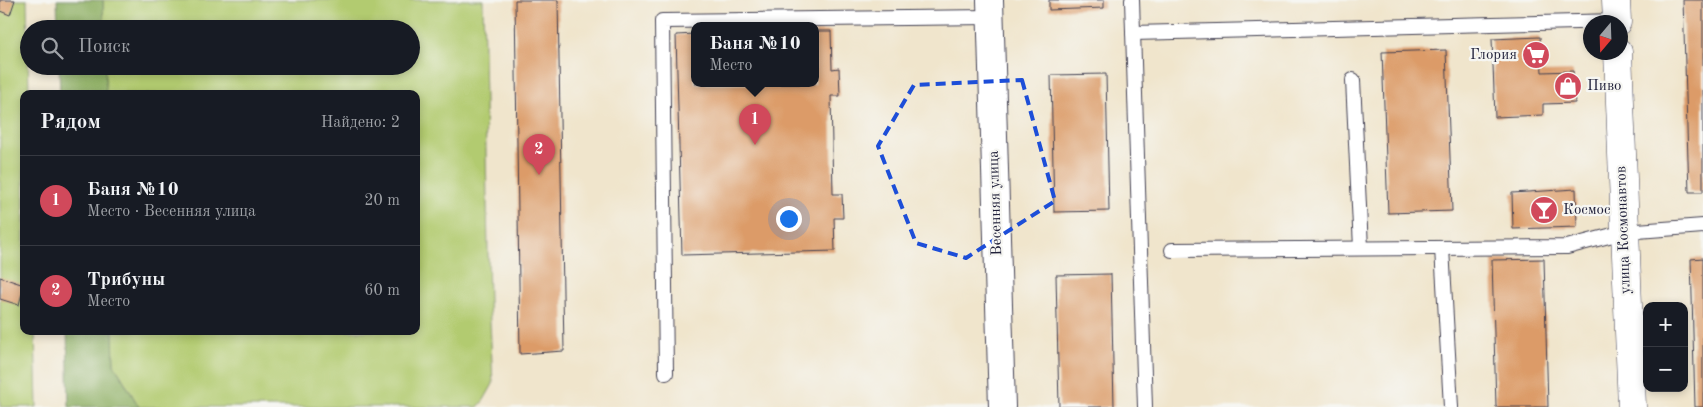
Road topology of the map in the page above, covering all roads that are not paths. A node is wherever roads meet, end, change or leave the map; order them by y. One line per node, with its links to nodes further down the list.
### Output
1 (1132, 0): 4 (lane)
2 (990, 9): 12 (lane); 13 (street, Весенняя улица)
3 (1617, 14): 4 (lane)
4 (1133, 33): 14 (lane)
5 (1618, 60): 8 (street, улица Космонавтов)
6 (1353, 80): 9 (lane)
7 (1703, 226): 8 (lane)
8 (1624, 232): 10 (lane); 16 (street, улица Космонавтов)
9 (1361, 248): 10 (lane); 11 (lane)
10 (1442, 248): 15 (lane)
11 (1172, 250)
12 (666, 373)
13 (1002, 407)
14 (1145, 407)
15 (1450, 407)
16 (1632, 407)

